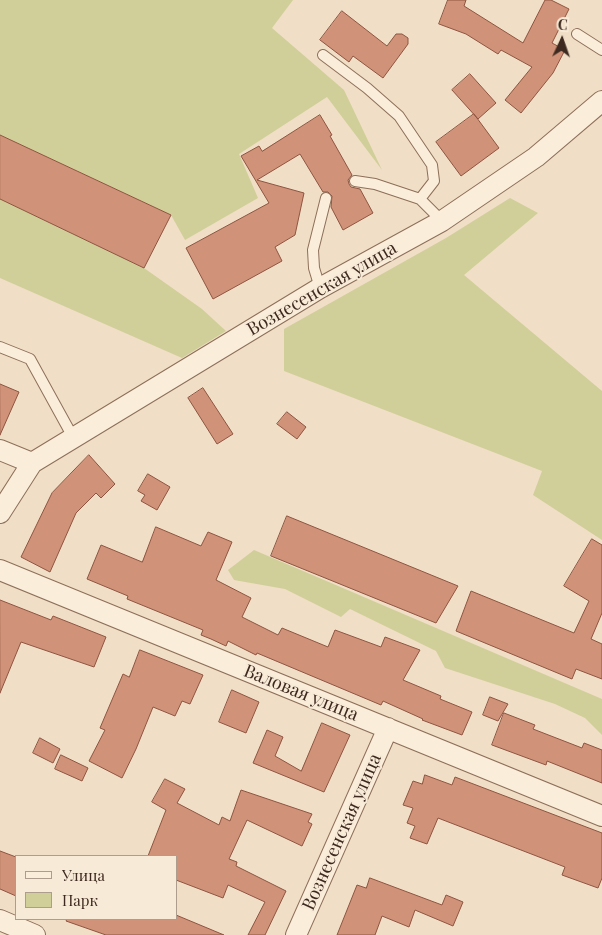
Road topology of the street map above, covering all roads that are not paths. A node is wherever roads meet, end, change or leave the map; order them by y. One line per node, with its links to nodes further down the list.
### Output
1 (577, 34): 2 (lane)
2 (602, 50)
3 (323, 55): 7 (lane)
4 (602, 101): 8 (street, Вознесенская улица)
5 (355, 181): 7 (lane)
6 (326, 198): 9 (lane)
7 (420, 199): 8 (lane)
8 (442, 221): 9 (street, Вознесенская улица)
9 (320, 288): 11 (street, Вознесенская улица)
10 (0, 346): 11 (lane)
11 (74, 439): 13 (street, Вознесенская улица)
12 (0, 450): 13 (street)
13 (32, 463): 14 (street)
14 (0, 513)
15 (0, 570): 16 (street, Валовая улица)
16 (388, 728): 17 (street, Валовая улица); 20 (street, Вознесенская улица)
17 (602, 816)
18 (0, 920): 19 (street)
19 (35, 935)
20 (296, 935)

